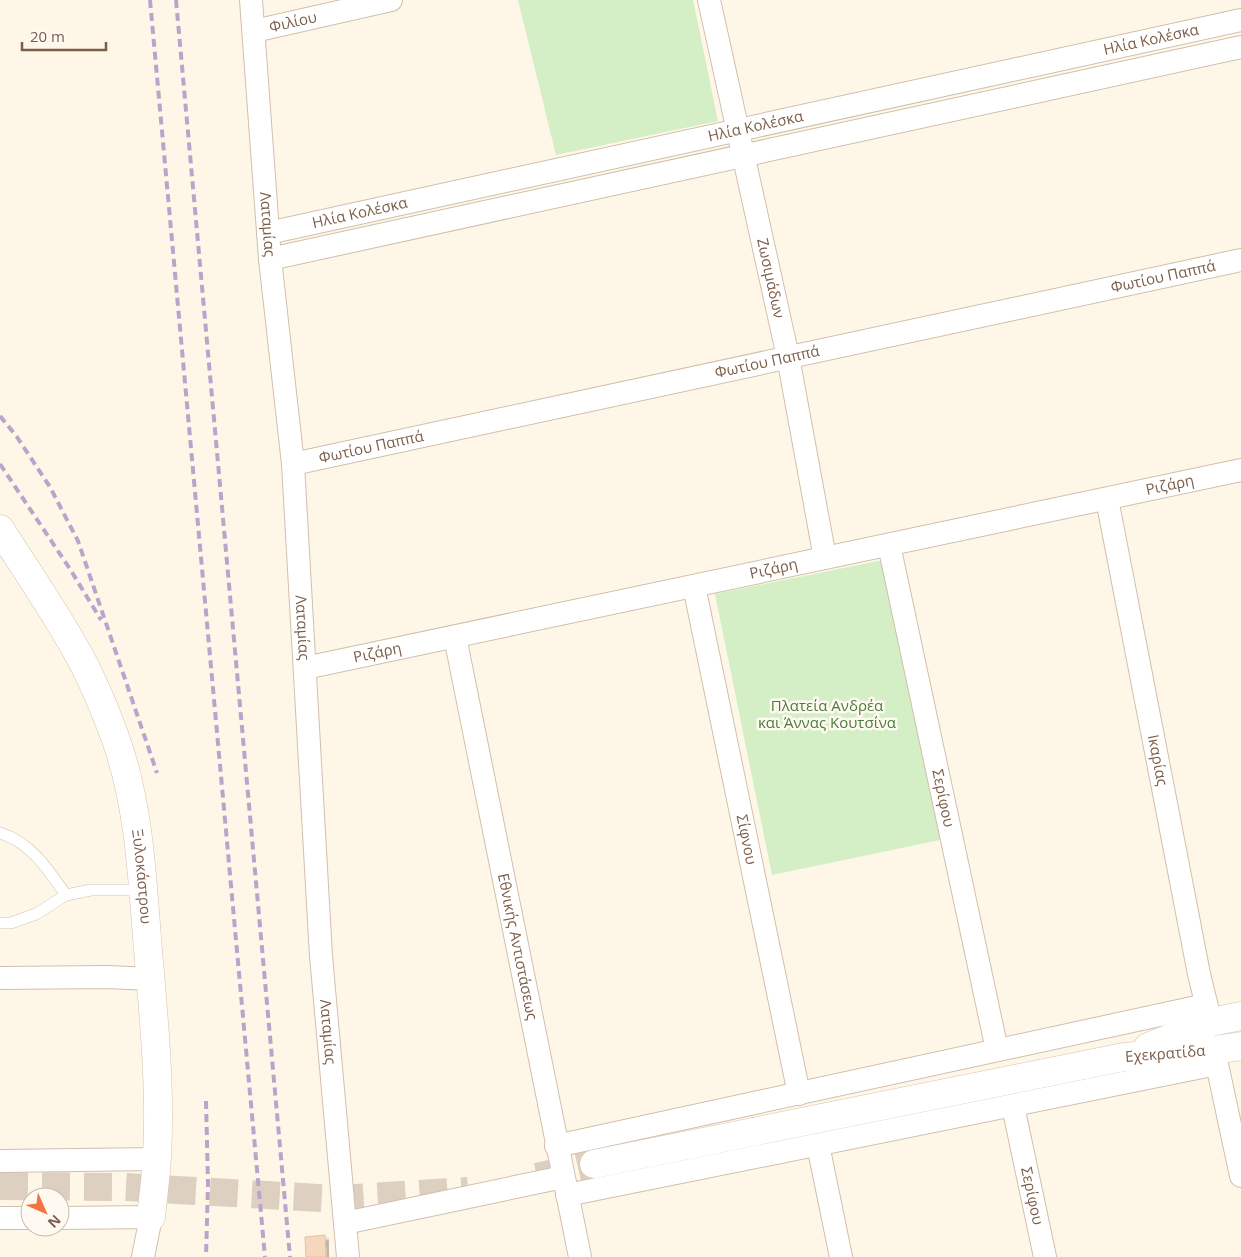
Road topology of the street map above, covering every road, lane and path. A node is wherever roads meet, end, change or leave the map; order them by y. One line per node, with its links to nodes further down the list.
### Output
1 (251, 0): 5 (street, Λαταμίας)
2 (391, 0): 5 (street, Φιλίου)
3 (709, 0): 7 (street, Ζωσιμάδων)
4 (1241, 20): 7 (street, Ηλία Κολέσκα)
5 (254, 31): 9 (street, Λαταμίας)
6 (1241, 47): 8 (street, Ηλία Κολέσκα)
7 (737, 130): 8 (street, Ζωσιμάδων); 9 (street, Ηλία Κολέσκα)
8 (743, 156): 10 (street, Ηλία Κολέσκα); 12 (street, Ζωσιμάδων)
9 (268, 233): 10 (street, Λαταμίας)
10 (270, 259): 13 (street, Λαταμίας)
11 (1241, 260): 12 (street, Φωτίου Παππά)
12 (788, 357): 13 (street, Φωτίου Παππά); 18 (street, Ζωσιμάδων)
13 (293, 464): 21 (street, Λαταμίας)
14 (1241, 470): 15 (street, Ριζάρη)
15 (1107, 499): 17 (street, Ριζάρη); 28 (street, Ικαρίας)
16 (0, 529): 23 (street, Ξυλοκάστρου)
17 (889, 545): 18 (street, Ριζάρη); 31 (street, Σερίφου)
18 (825, 558): 19 (street, Ριζάρη)
19 (694, 586): 20 (street, Ριζάρη); 34 (street, Σίφνου)
20 (454, 637): 21 (street, Ριζάρη); 37 (street, Εθνικής Αντιστάσεως)
21 (306, 668): 47 (street, Λαταμίας)
22 (0, 833): 24 (lane)
23 (144, 890): 24 (lane); 27 (street, Ξυλοκάστρου)
24 (66, 895): 25 (lane)
25 (0, 923)
26 (0, 978): 27 (street)
27 (151, 979): 38 (street, Ξυλοκάστρου)
28 (1208, 1014): 29 (street, Εχεκρατίδα); 31 (street); 32 (street, Εχεκρατίδα)
29 (1241, 1016)
30 (1241, 1046): 33 (street, Εχεκρατίδα)
31 (997, 1050): 34 (street)
32 (1124, 1057): 33 (street, Εχεκρατίδα); 40 (street)
33 (1216, 1057): 35 (street); 41 (street)
34 (799, 1094): 37 (street)
35 (1013, 1106): 36 (street); 52 (street, Σερίφου)
36 (818, 1144): 42 (street); 51 (street)
37 (556, 1146): 42 (street, Εθνικής Αντιστάσεως)
38 (157, 1159): 39 (street); 43 (street, Ξυλοκάστρου)
39 (0, 1161)
40 (594, 1164)
41 (1241, 1176)
42 (565, 1186): 47 (street); 50 (street, Εθνικής Αντιστάσεως)
43 (151, 1217): 46 (street); 48 (street, Ξυλοκάστρου)
44 (0, 1218): 45 (street)
45 (20, 1218)
46 (70, 1218)
47 (345, 1223): 49 (street, Λαταμίας)
48 (143, 1257)
49 (348, 1257)
50 (580, 1257)
51 (841, 1257)
52 (1045, 1257)

